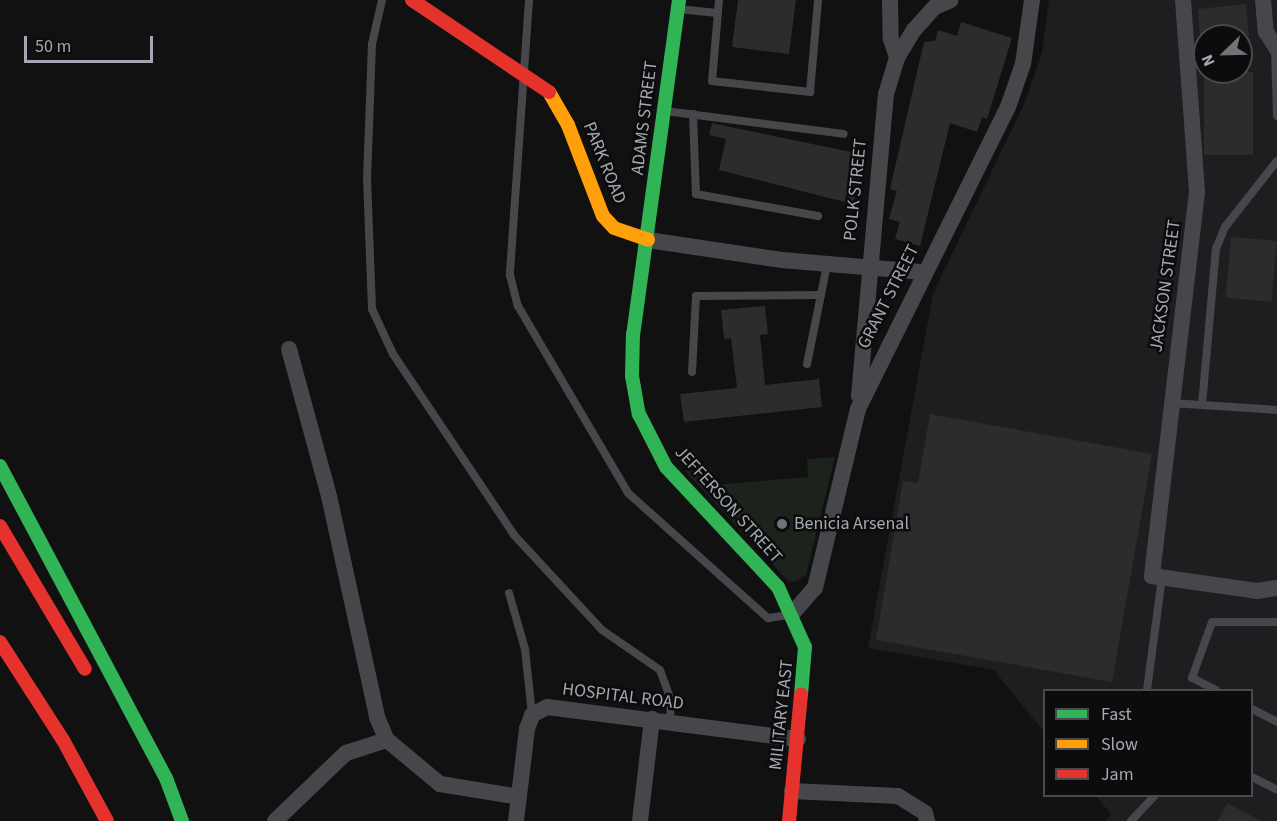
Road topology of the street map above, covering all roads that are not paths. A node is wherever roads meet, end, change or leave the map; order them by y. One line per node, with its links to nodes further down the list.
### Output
1 (382, 0): 48 (lane)
2 (412, 0): 15 (main road, PARK ROAD)
3 (530, 0): 15 (lane)
4 (719, 0): 12 (lane)
5 (818, 0): 12 (lane)
6 (890, 0): 14 (street)
7 (951, 0): 14 (street, POLK STREET)
8 (1032, 0): 25 (street, GRANT STREET)
9 (1183, 0): 30 (street, JACKSON STREET)
10 (1263, 0): 13 (street)
11 (678, 4): 12 (lane); 16 (main road, ADAMS STREET)
12 (717, 13)
13 (1276, 49): 18 (lane)
14 (897, 58): 24 (street, POLK STREET)
15 (523, 72): 22 (main road, PARK ROAD); 39 (lane)
16 (664, 111): 17 (lane); 22 (main road, ADAMS STREET)
17 (693, 114): 19 (lane); 21 (lane)
18 (1277, 116)
19 (844, 134)
20 (1277, 161): 31 (lane)
21 (818, 216)
22 (648, 240): 23 (street, PARK ROAD); 39 (main road, JEFFERSON STREET)
23 (828, 265): 24 (street, PARK ROAD); 26 (lane)
24 (868, 268): 25 (street, PARK ROAD); 32 (street, POLK STREET)
25 (923, 272): 32 (street, GRANT STREET)
26 (821, 295): 28 (lane); 29 (lane)
27 (290, 349): 51 (street)
28 (807, 364)
29 (692, 372)
30 (1170, 403): 31 (lane); 36 (street, JACKSON STREET)
31 (1202, 405): 33 (lane)
32 (858, 409): 39 (street, GRANT STREET)
33 (1277, 410)
34 (0, 466): 60 (main road)
35 (0, 526): 42 (main road)
36 (1157, 577): 37 (street); 43 (lane)
37 (1277, 588)
38 (509, 593): 46 (lane)
39 (792, 614): 50 (main road, MILITARY EAST)
40 (1277, 622): 44 (lane)
41 (0, 642): 58 (main road)
42 (90, 678)
43 (1147, 689)
44 (1214, 689)
45 (1253, 710): 49 (lane)
46 (532, 715): 47 (street, HOSPITAL ROAD); 56 (street)
47 (652, 719): 48 (street, HOSPITAL ROAD); 63 (street)
48 (670, 722): 50 (street, HOSPITAL ROAD)
49 (1277, 722)
50 (798, 739): 54 (main road, MILITARY EAST)
51 (387, 740): 56 (street); 61 (street)
52 (131, 747): 59 (main road)
53 (1253, 778): 55 (lane)
54 (793, 784): 64 (main road, MILITARY EAST); 65 (street)
55 (1277, 790)
56 (519, 797): 62 (street)
57 (1152, 797): 66 (lane)
58 (107, 821)
59 (177, 821)
60 (182, 821)
61 (275, 821)
62 (516, 821)
63 (640, 821)
64 (789, 821)
65 (927, 821)
66 (1131, 821)

